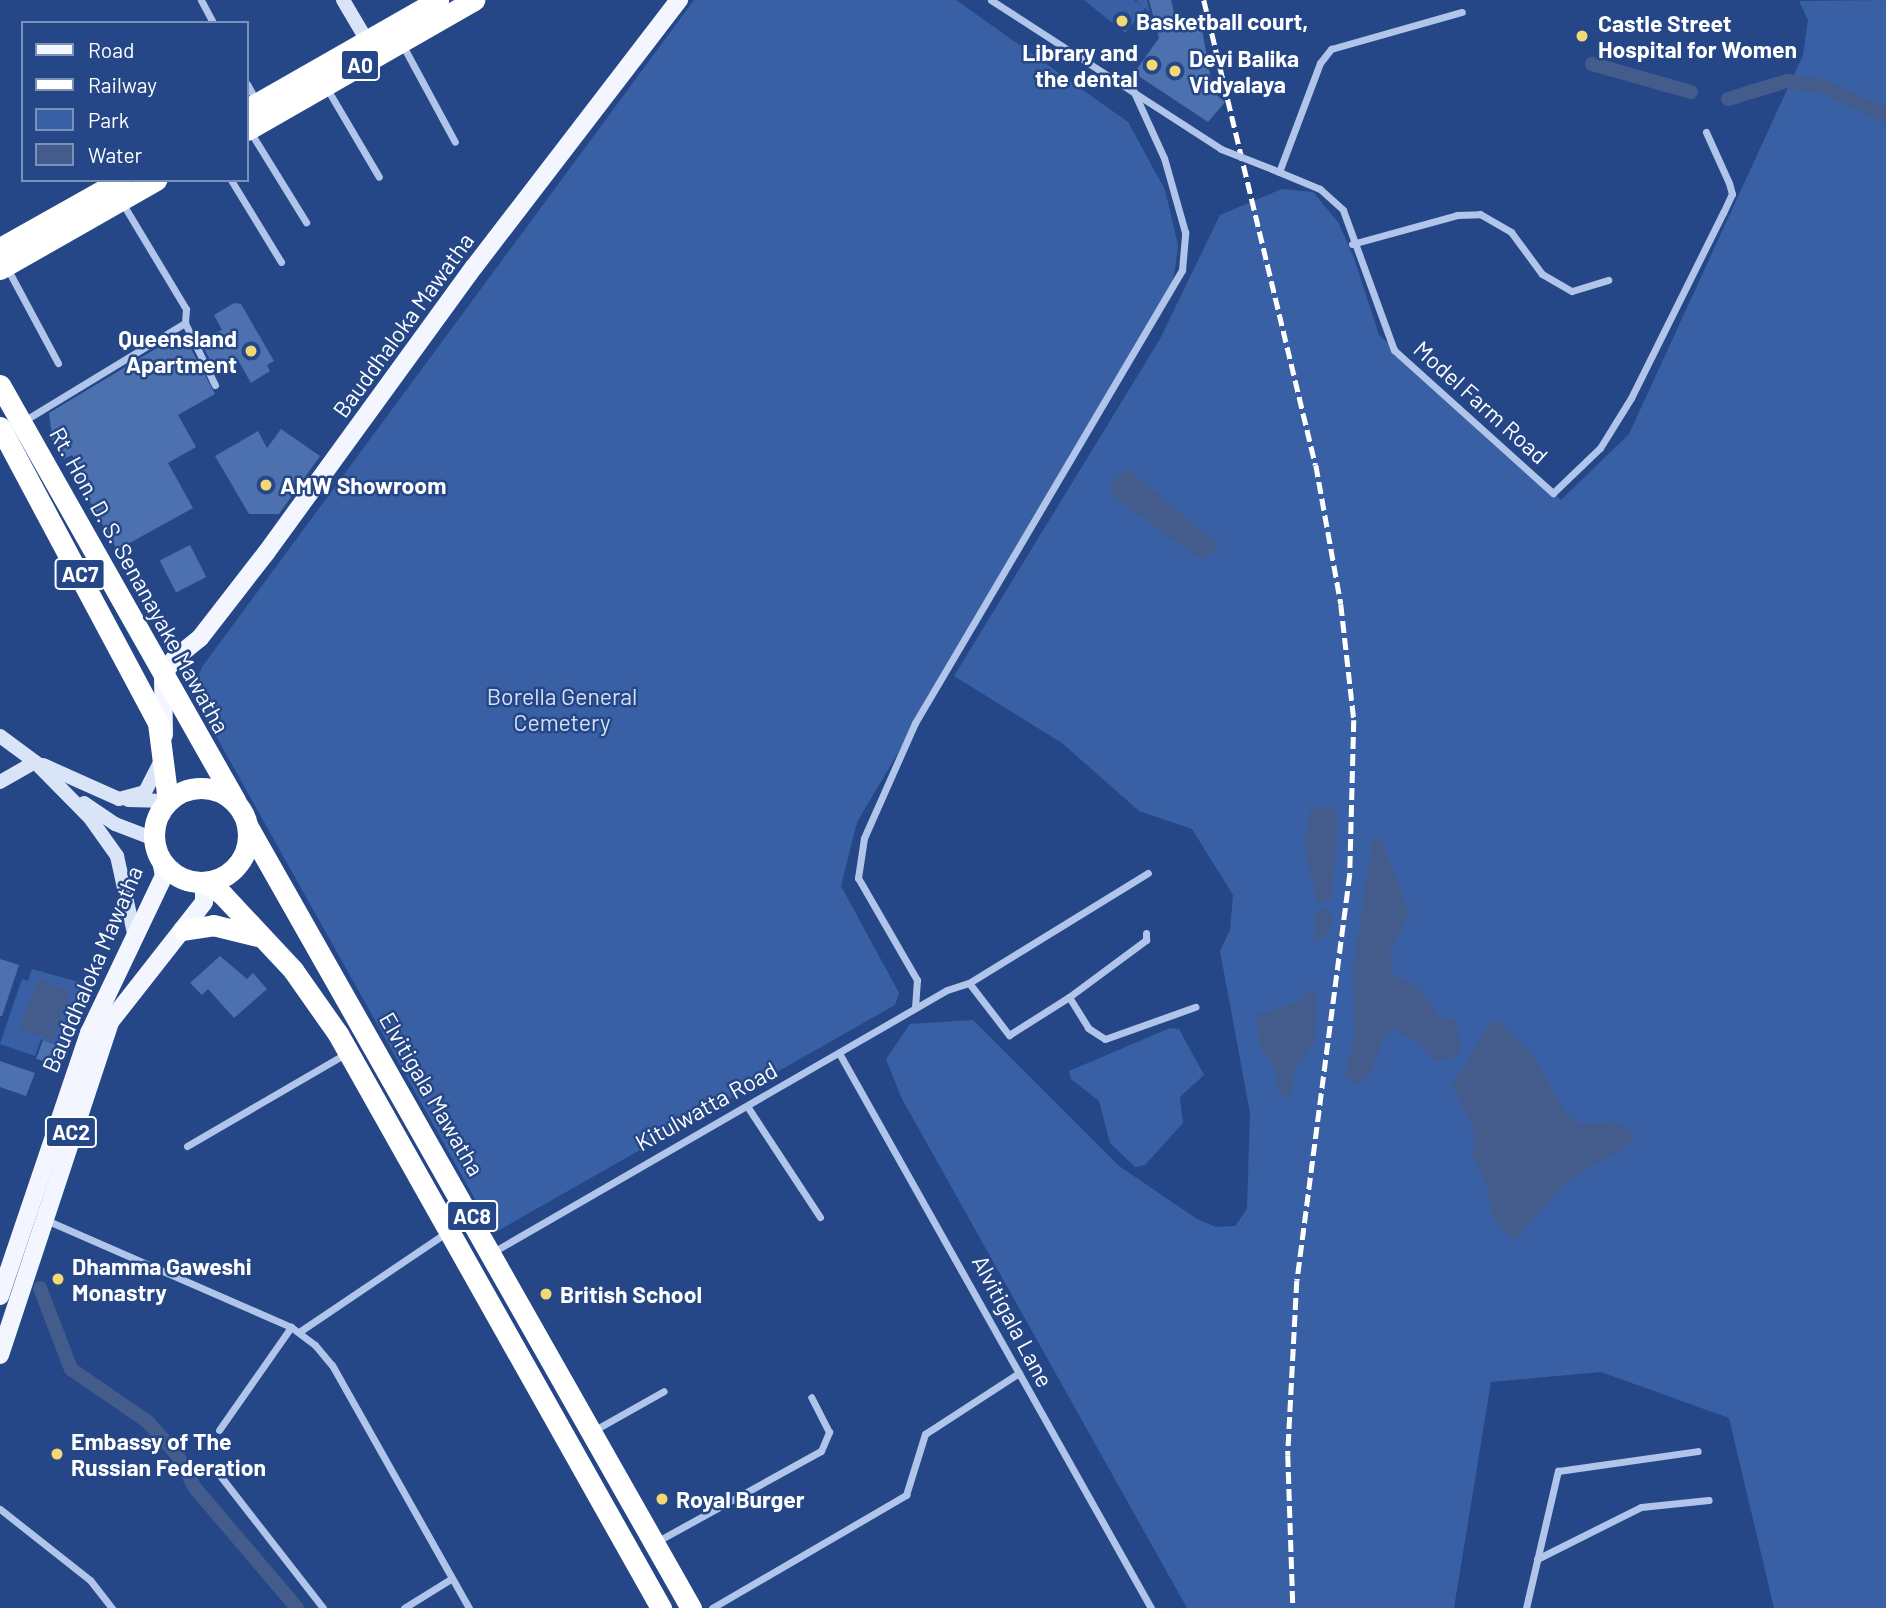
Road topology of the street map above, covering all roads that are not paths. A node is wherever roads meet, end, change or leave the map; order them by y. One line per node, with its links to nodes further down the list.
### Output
1 (201, 0): 8 (street)
2 (343, 0): 9 (street)
3 (438, 0): 9 (highway, A0)
4 (474, 0): 10 (highway, A0)
5 (679, 0): 34 (main road, Bauddhaloka Mawatha)
6 (991, 0): 12 (street, Model Farm Road)
7 (1462, 12): 17 (street)
8 (212, 21)
9 (366, 39): 14 (highway, A0)
10 (400, 42): 11 (highway, A0); 16 (street)
11 (324, 85): 14 (highway, A0); 18 (street)
12 (1133, 90): 17 (street, Model Farm Road, bridge); 54 (street)
13 (248, 95): 14 (street)
14 (250, 118): 23 (street)
15 (1706, 132): 24 (street, Model Farm Road)
16 (455, 142)
17 (1276, 171): 24 (street, Model Farm Road)
18 (379, 177)
19 (149, 182): 22 (highway)
20 (232, 182): 26 (street)
21 (94, 187): 22 (highway); 25 (highway)
22 (121, 190): 25 (highway); 28 (street)
23 (306, 222)
24 (1352, 244): 27 (street)
25 (2, 261): 29 (street)
26 (281, 262)
27 (1608, 280)
28 (185, 323): 31 (street); 32 (street)
29 (58, 363)
30 (0, 385): 32 (highway, Rt. Hon. D. S. Senanayake Mawatha / AC7)
31 (215, 385)
32 (22, 422): 34 (highway, Rt. Hon. D. S. Senanayake Mawatha / AC7)
33 (0, 427): 36 (highway, AC7)
34 (163, 675): 36 (main road); 41 (highway, Rt. Hon. D. S. Senanayake Mawatha / AC7)
35 (0, 736): 37 (street)
36 (164, 747): 39 (street); 40 (highway, AC7)
37 (35, 762): 38 (street); 39 (street); 43 (street); 49 (street)
38 (0, 782)
39 (119, 799): 40 (street)
40 (168, 801): 41 (highway); 43 (highway)
41 (235, 801): 42 (highway)
42 (248, 827): 46 (highway); 62 (highway, Elvitigala Mawatha / AC8)
43 (154, 839): 44 (highway)
44 (161, 861): 46 (highway); 49 (main road, Bauddhaloka Mawatha / AC2)
45 (1148, 873): 51 (street, Kitulwatta Road)
46 (204, 882): 47 (main road, Bauddhaloka Mawatha / AC2); 50 (highway, AC8)
47 (183, 930): 50 (highway); 60 (main road, Bauddhaloka Mawatha / AC2)
48 (1146, 933): 52 (street)
49 (135, 938): 63 (main road, Bauddhaloka Mawatha / AC2)
50 (262, 939): 55 (highway, AC8)
51 (969, 983): 52 (street); 54 (street, Kitulwatta Road)
52 (1069, 997): 53 (street)
53 (1195, 1007)
54 (915, 1008): 56 (street, Kitulwatta Road)
55 (348, 1052): 58 (street); 61 (highway, AC8)
56 (839, 1053): 57 (street, Kitulwatta Road); 67 (street, Alvitigala Lane)
57 (747, 1106): 59 (street); 62 (street, Kitulwatta Road)
58 (187, 1146)
59 (820, 1217)
60 (42, 1218): 64 (street); 66 (main road, Bauddhaloka Mawatha / AC2)
61 (450, 1231): 65 (street); 83 (highway, AC8)
62 (492, 1252): 71 (highway, Elvitigala Mawatha / AC8)
63 (0, 1296)
64 (291, 1327): 65 (street); 70 (street)
65 (299, 1332): 78 (street)
66 (0, 1355)
67 (1019, 1373): 85 (street); 86 (street, Alvitigala Lane)
68 (664, 1391): 71 (street)
69 (810, 1397): 76 (street)
70 (219, 1430)
71 (589, 1433): 76 (highway, Elvitigala Mawatha / AC8)
72 (1698, 1451): 77 (street)
73 (218, 1473): 80 (street)
74 (1709, 1500): 77 (street)
75 (0, 1509): 79 (street)
76 (652, 1544): 84 (highway, Elvitigala Mawatha / AC8)
77 (1537, 1559): 87 (street)
78 (451, 1579): 81 (street); 82 (street)
79 (112, 1608)
80 (323, 1608)
81 (404, 1608)
82 (469, 1608)
83 (661, 1608)
84 (691, 1608)
85 (712, 1608)
86 (1151, 1608)
87 (1526, 1608)

